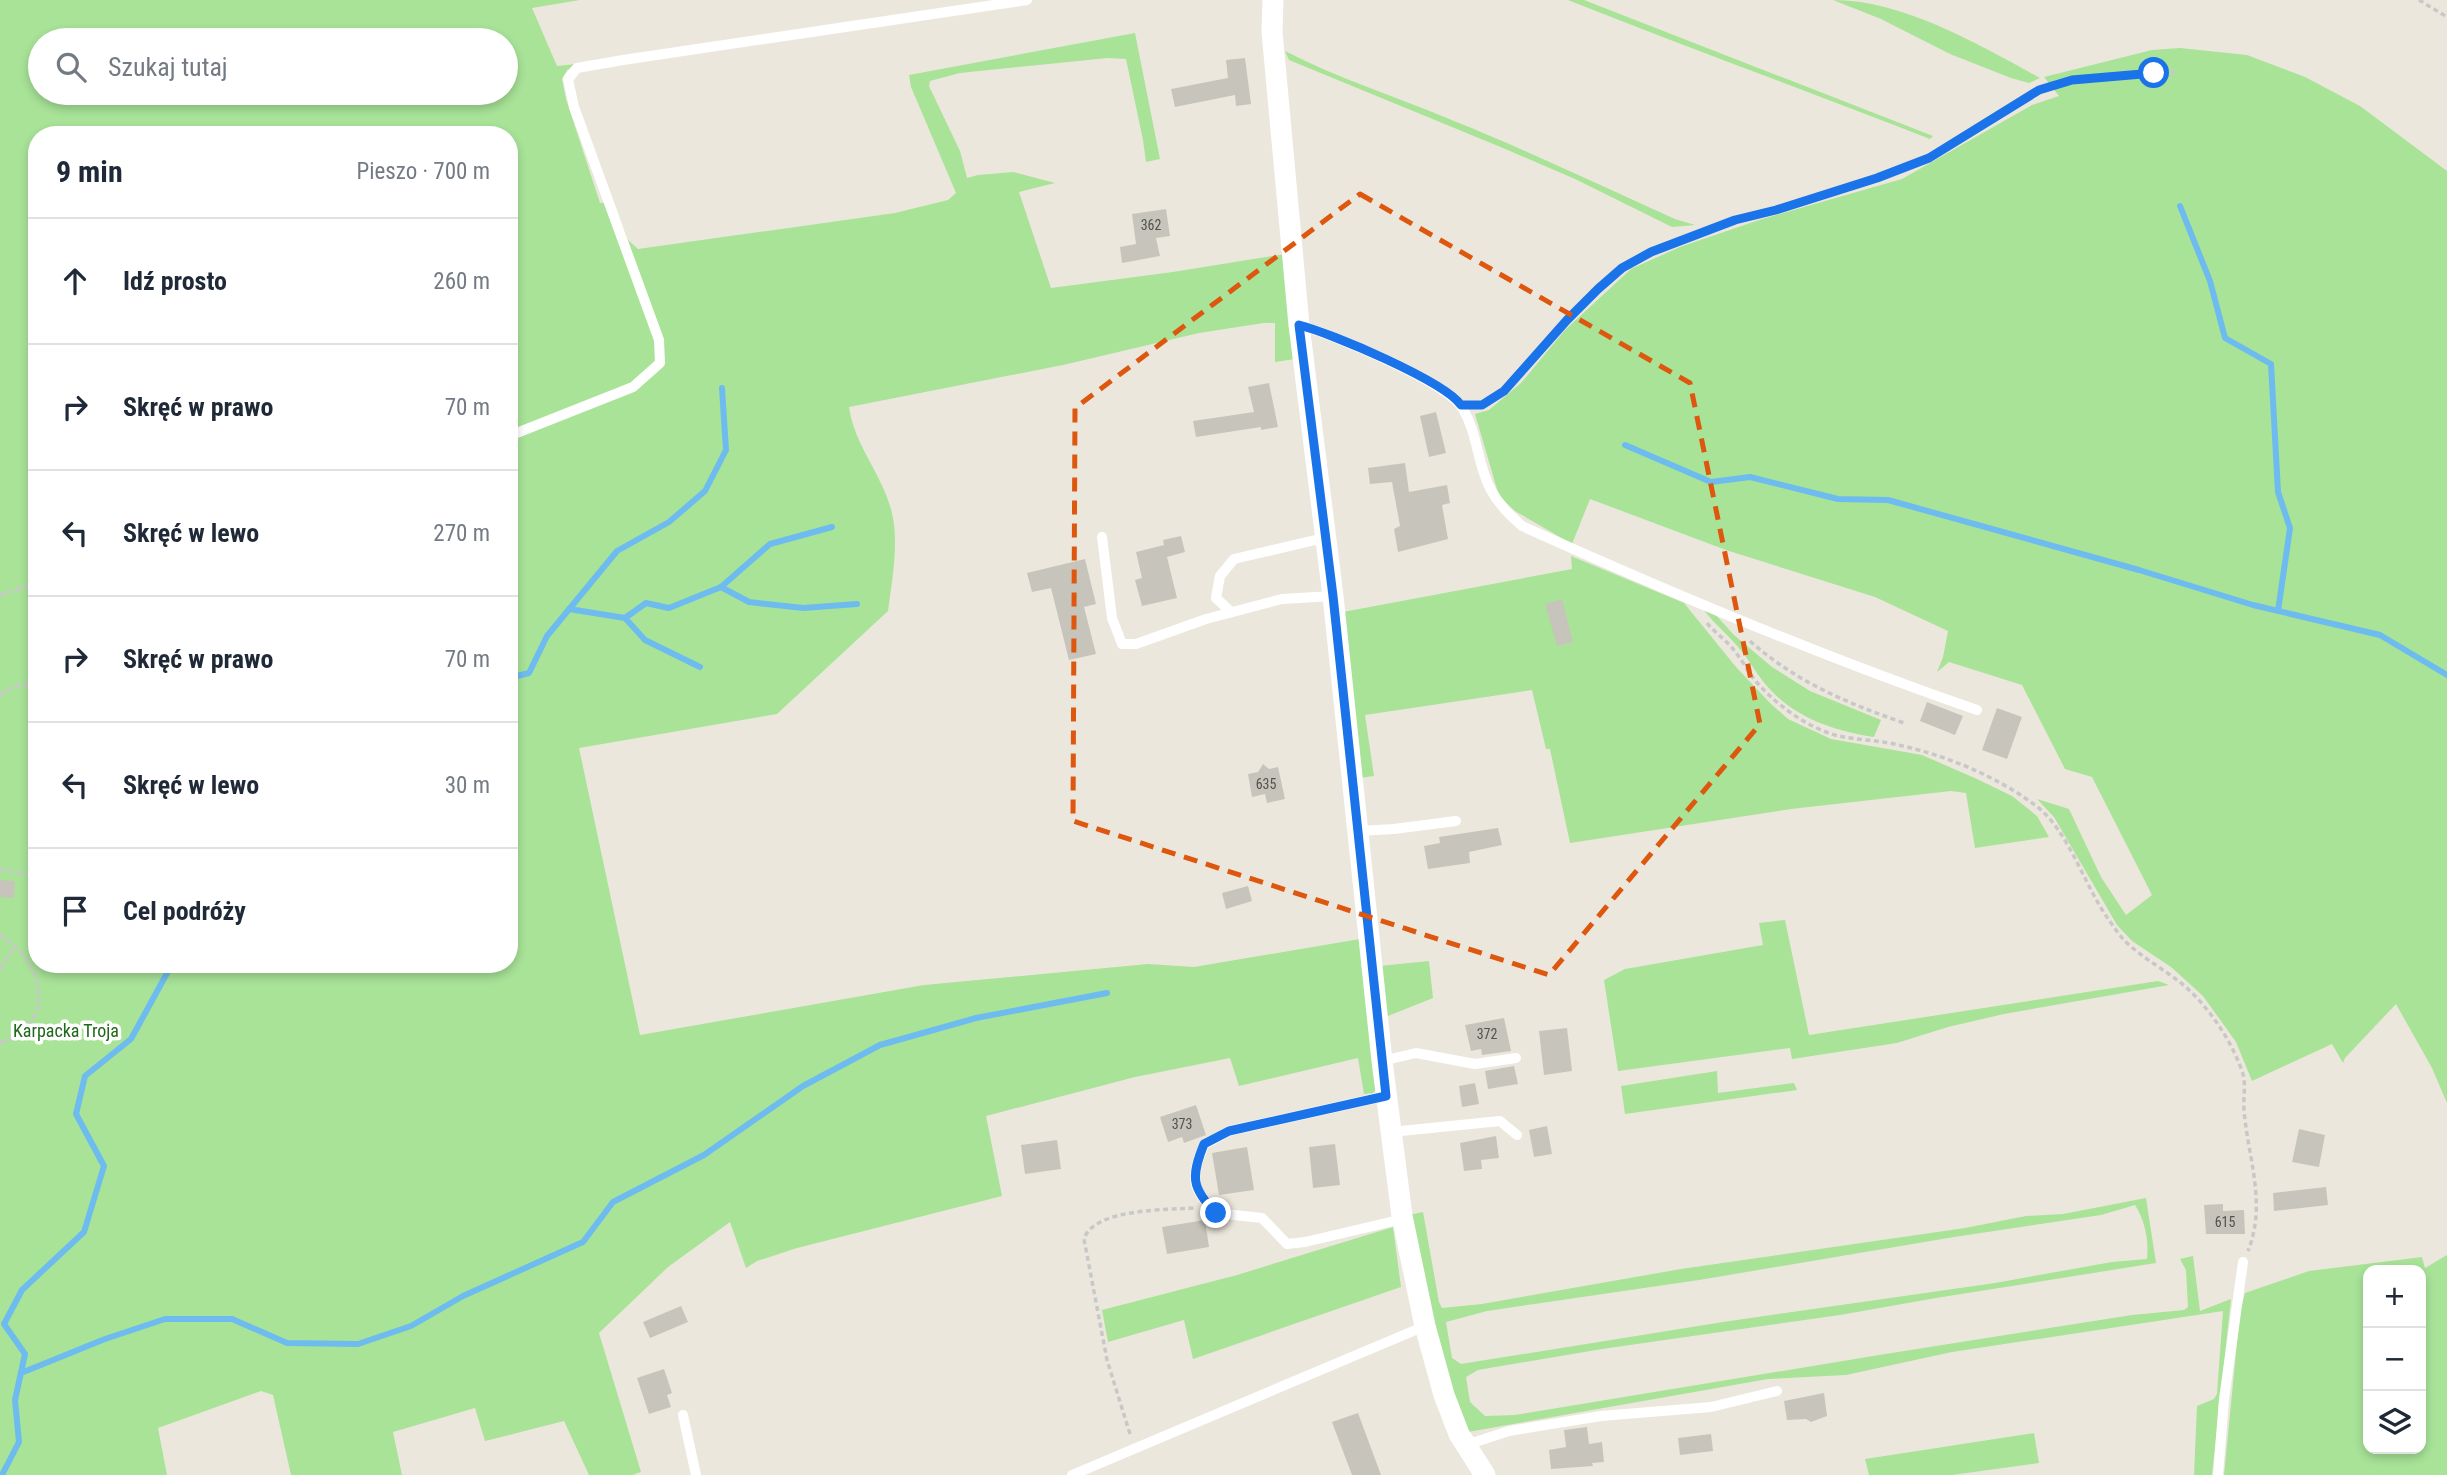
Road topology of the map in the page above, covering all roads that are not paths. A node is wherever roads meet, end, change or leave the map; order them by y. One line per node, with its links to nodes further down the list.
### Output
1 (1027, 0): 4 (lane)
2 (1273, 0): 3 (street)
3 (1299, 325): 6 (street); 9 (lane)
4 (518, 432)
5 (1102, 537): 8 (lane)
6 (1324, 538): 7 (street); 8 (lane)
7 (1333, 596): 8 (lane); 11 (street)
8 (1231, 612)
9 (1977, 710)
10 (1456, 821): 11 (lane)
11 (1357, 831): 13 (street)
12 (1516, 1058): 13 (lane)
13 (1382, 1061): 14 (street)
14 (1386, 1096): 15 (street); 17 (lane)
15 (1391, 1132): 16 (lane); 17 (street)
16 (1517, 1135)
17 (1403, 1219): 19 (street)
18 (2243, 1262): 26 (lane)
19 (1425, 1326): 22 (street); 24 (lane)
20 (1777, 1391): 22 (lane)
21 (683, 1415): 23 (lane)
22 (1466, 1445): 25 (street)
23 (696, 1475)
24 (1072, 1475)
25 (1485, 1475)
26 (2218, 1475)

